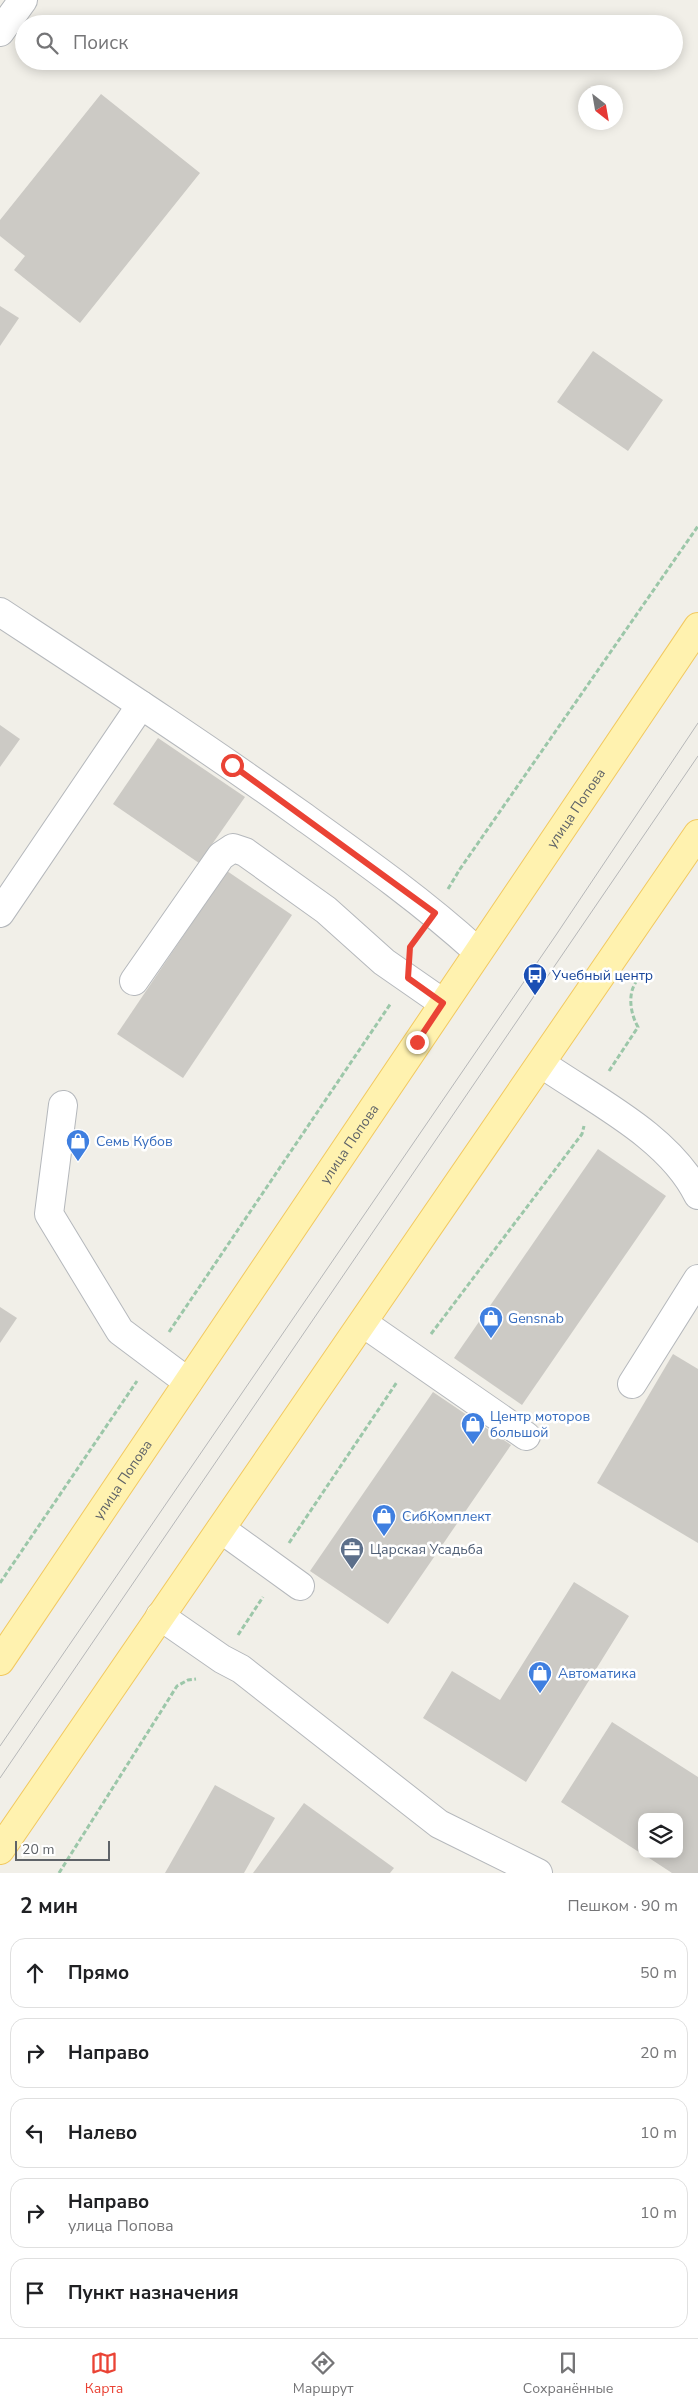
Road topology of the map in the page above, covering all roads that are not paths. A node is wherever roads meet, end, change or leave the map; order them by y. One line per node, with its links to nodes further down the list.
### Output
1 (0, 612): 3 (lane)
2 (696, 634): 6 (main road, улица Попова)
3 (140, 705): 5 (lane); 6 (lane)
4 (698, 834): 9 (main road)
5 (0, 913)
6 (477, 951): 8 (main road, улица Попова)
7 (134, 981): 8 (lane)
8 (443, 1003): 14 (main road, улица Попова)
9 (542, 1064): 11 (lane); 13 (main road)
10 (63, 1105): 14 (lane)
11 (698, 1195)
12 (698, 1280): 15 (lane)
13 (363, 1323): 16 (lane); 17 (main road)
14 (188, 1382): 20 (main road, улица Попова)
15 (632, 1384)
16 (526, 1436)
17 (221, 1529): 18 (lane); 19 (main road)
18 (290, 1579)
19 (160, 1616): 21 (main road); 22 (lane)
20 (0, 1661)
21 (0, 1850)
22 (538, 1873)

